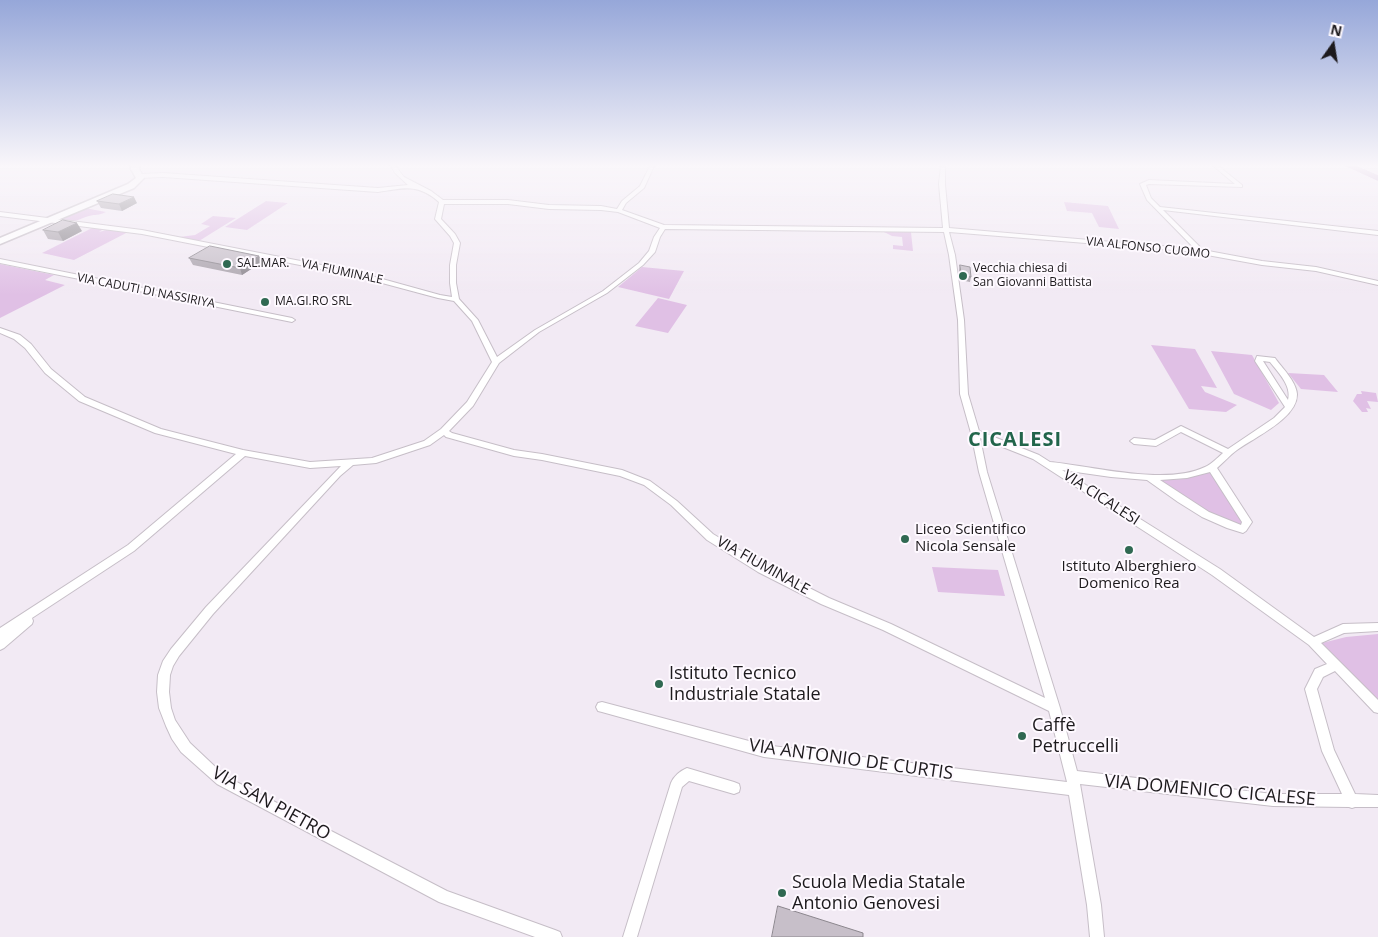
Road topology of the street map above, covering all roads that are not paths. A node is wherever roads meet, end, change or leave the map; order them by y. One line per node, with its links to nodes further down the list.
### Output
1 (81, 208): 9 (street)
2 (440, 208): 17 (street)
3 (579, 208): 7 (street, VIA ALFONSO CUOMO)
4 (621, 208): 7 (street)
5 (944, 208): 11 (street)
6 (1157, 208): 12 (street); 14 (street)
7 (619, 211): 10 (street, VIA ALFONSO CUOMO)
8 (0, 214): 9 (street)
9 (50, 220): 13 (street); 17 (street, VIA FIUMINALE)
10 (662, 227): 11 (street, VIA ALFONSO CUOMO); 20 (street)
11 (946, 230): 14 (street, VIA ALFONSO CUOMO); 23 (street)
12 (1378, 233)
13 (0, 241)
14 (1200, 251): 16 (street, VIA ALFONSO CUOMO)
15 (0, 261): 18 (street, VIA CADUTI DI NASSIRIYA)
16 (1378, 283)
17 (456, 300): 20 (street)
18 (292, 320)
19 (0, 330): 26 (street)
20 (496, 362): 22 (street)
21 (1289, 408): 21 (street); 25 (street)
22 (444, 431): 27 (street); 38 (street, VIA FIUMINALE)
23 (975, 433): 28 (street, VIA CICALESI); 38 (street)
24 (1134, 441): 25 (street)
25 (1228, 452): 29 (street)
26 (243, 453): 27 (street); 31 (street)
27 (350, 463): 44 (street, VIA SAN PIETRO)
28 (1049, 465): 30 (street); 34 (street, VIA CICALESI)
29 (1212, 467): 30 (street); 30 (street)
30 (1149, 476)
31 (47, 604): 33 (street); 35 (street)
32 (1378, 627): 34 (street)
33 (0, 634)
34 (1313, 642): 36 (street, VIA CICALESI)
35 (0, 645)
36 (1337, 665): 39 (street, VIA CICALESI); 43 (street)
37 (602, 707): 40 (street, VIA ANTONIO DE CURTIS)
38 (1054, 708): 40 (street)
39 (1378, 708)
40 (1073, 783): 43 (street, VIA DOMENICO CICALESE); 46 (street)
41 (734, 788): 45 (street)
42 (1378, 801): 43 (street, VIA DOMENICO CICALESE)
43 (1352, 802)
44 (555, 937)
45 (630, 937)
46 (1097, 937)

